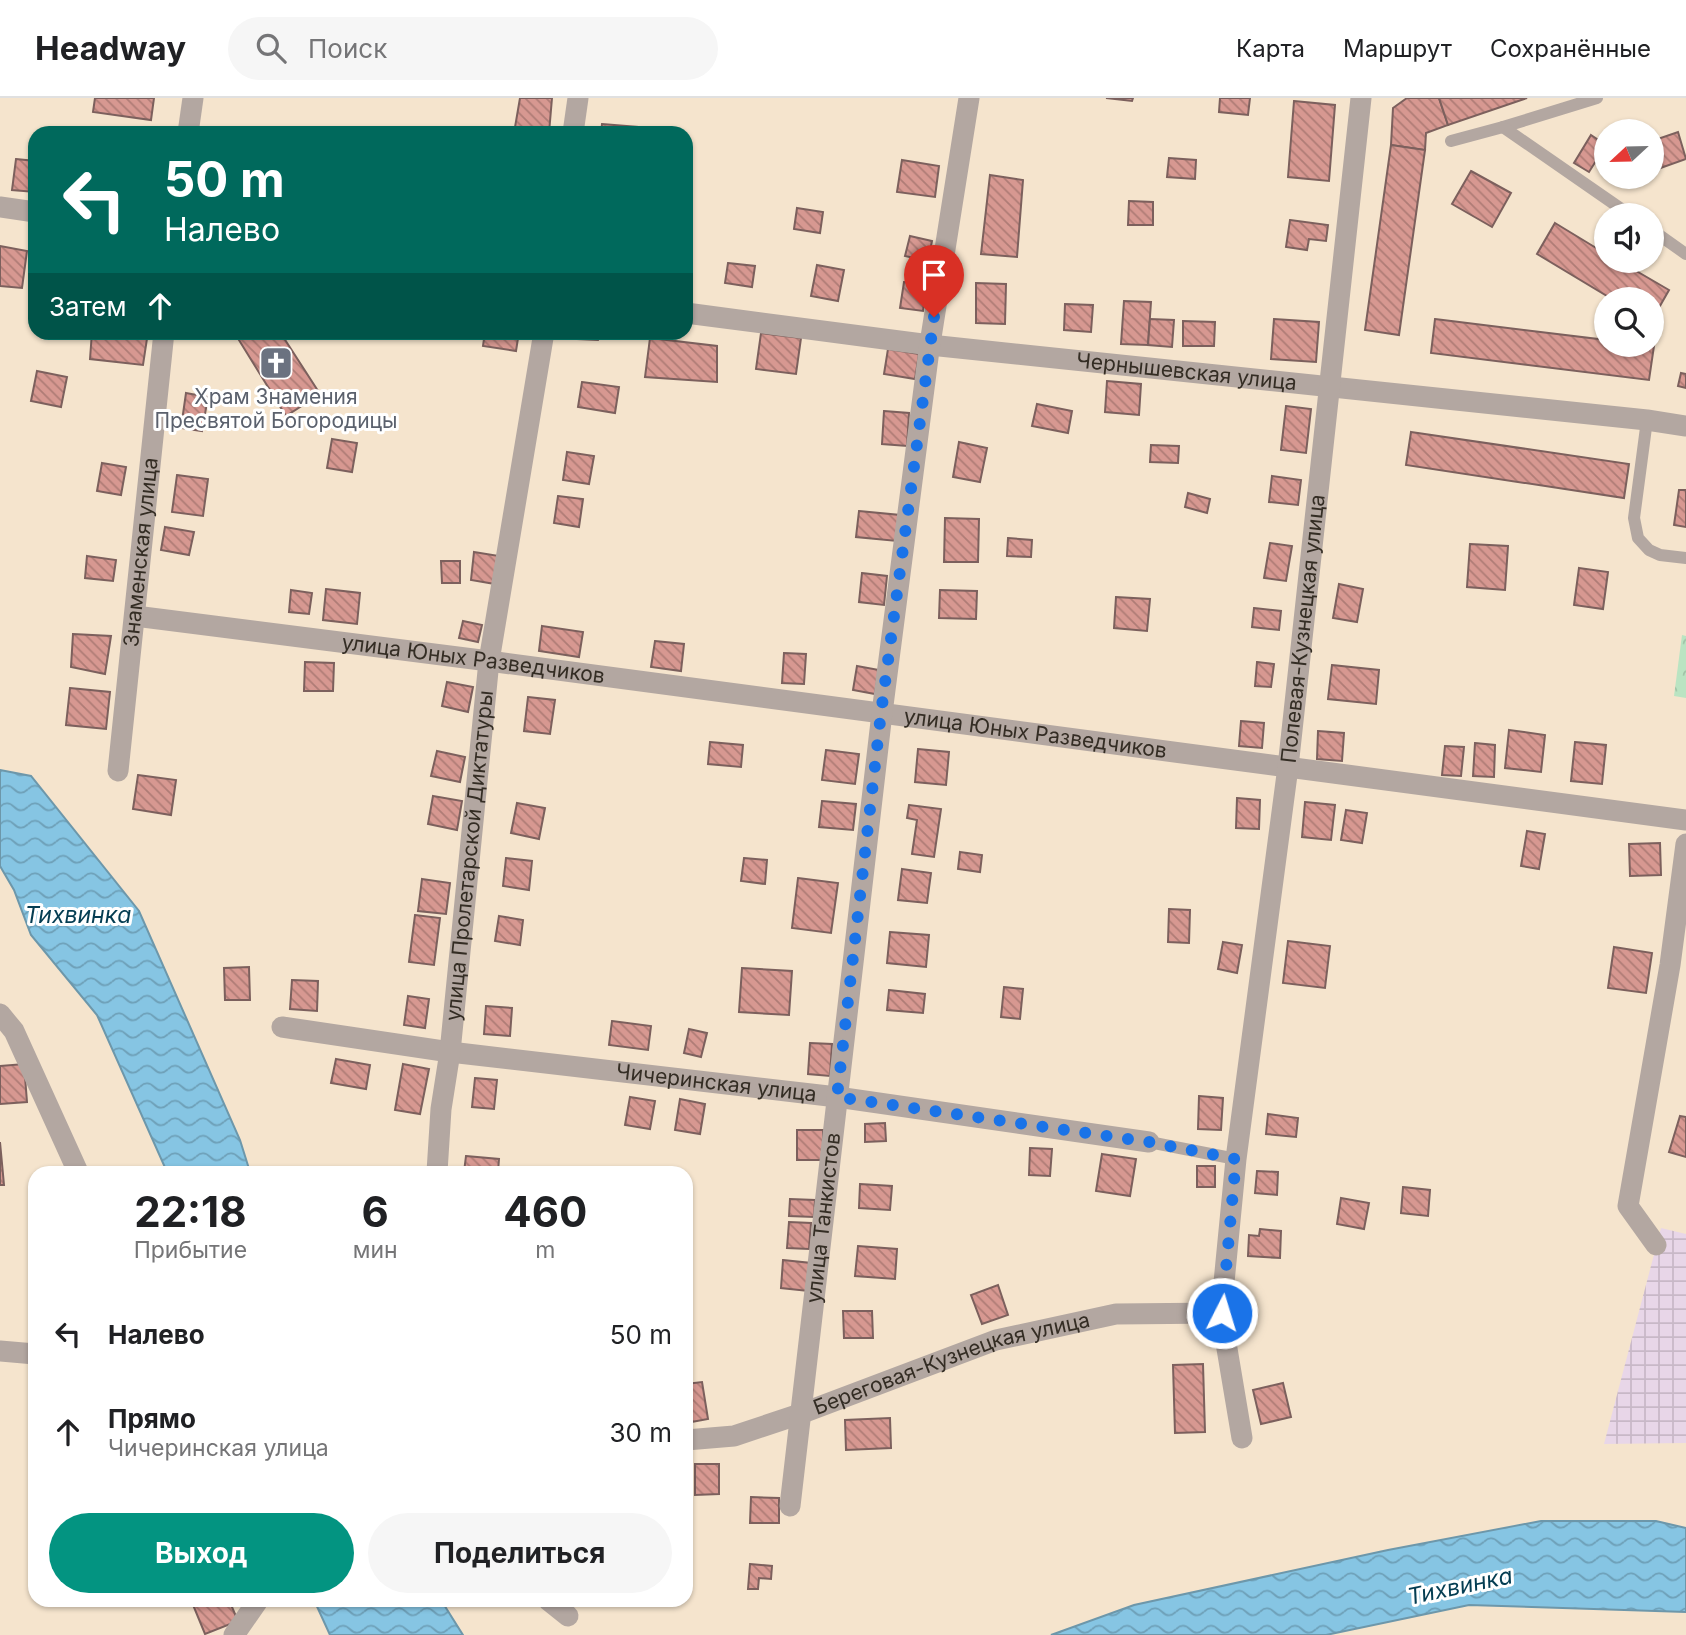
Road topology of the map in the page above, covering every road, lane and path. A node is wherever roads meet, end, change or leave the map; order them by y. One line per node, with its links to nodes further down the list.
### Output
1 (193, 98): 6 (street)
2 (578, 98): 7 (street)
3 (969, 98): 18 (street, улица Танкистов)
4 (1361, 98): 19 (street, Полевая-Кузнецкая улица)
5 (1597, 98): 8 (lane)
6 (189, 126)
7 (574, 126)
8 (1503, 127): 9 (lane); 10 (lane)
9 (1451, 141)
10 (1613, 203)
11 (0, 206): 12 (street)
12 (28, 211)
13 (1664, 238): 14 (lane)
14 (1686, 254)
15 (693, 314): 18 (street, Чернышевская улица)
16 (163, 340): 23 (street, Знаменская улица)
17 (543, 340): 24 (street, улица Пролетарской Диктатуры)
18 (930, 345): 19 (street, Чернышевская улица); 25 (street, улица Танкистов)
19 (1331, 386): 20 (street, Чернышевская улица); 26 (street, Полевая-Кузнецкая улица)
20 (1647, 420): 21 (street, Чернышевская улица); 22 (lane)
21 (1686, 426)
22 (1686, 558)
23 (135, 616): 24 (street, улица Юных Разведчиков); 27 (street, Знаменская улица)
24 (489, 661): 25 (street, улица Юных Разведчиков); 32 (street, улица Пролетарской Диктатуры)
25 (881, 713): 26 (street, улица Юных Разведчиков); 33 (street, улица Танкистов)
26 (1288, 767): 28 (street, улица Юных Разведчиков); 35 (street, Полевая-Кузнецкая улица)
27 (118, 771)
28 (1686, 820)
29 (1686, 844): 38 (street)
30 (0, 1014): 36 (street)
31 (282, 1027): 32 (street, Чичеринская улица)
32 (450, 1052): 33 (street, Чичеринская улица); 37 (street, улица Пролетарской Диктатуры)
33 (837, 1097): 34 (street, Чичеринская улица); 42 (street, улица Танкистов)
34 (1149, 1142): 35 (lane)
35 (1236, 1159): 39 (street, Полевая-Кузнецкая улица)
36 (75, 1166)
37 (437, 1166)
38 (1656, 1245)
39 (1222, 1313): 42 (street, Береговая-Кузнецкая улица); 43 (street, Полевая-Кузнецкая улица)
40 (0, 1351): 41 (street)
41 (28, 1353)
42 (800, 1414): 44 (street, Береговая-Кузнецкая улица); 45 (street, улица Танкистов)
43 (1242, 1438)
44 (693, 1439)
45 (790, 1506)
46 (254, 1607): 49 (street)
47 (557, 1607): 48 (street)
48 (568, 1616)
49 (234, 1635)

